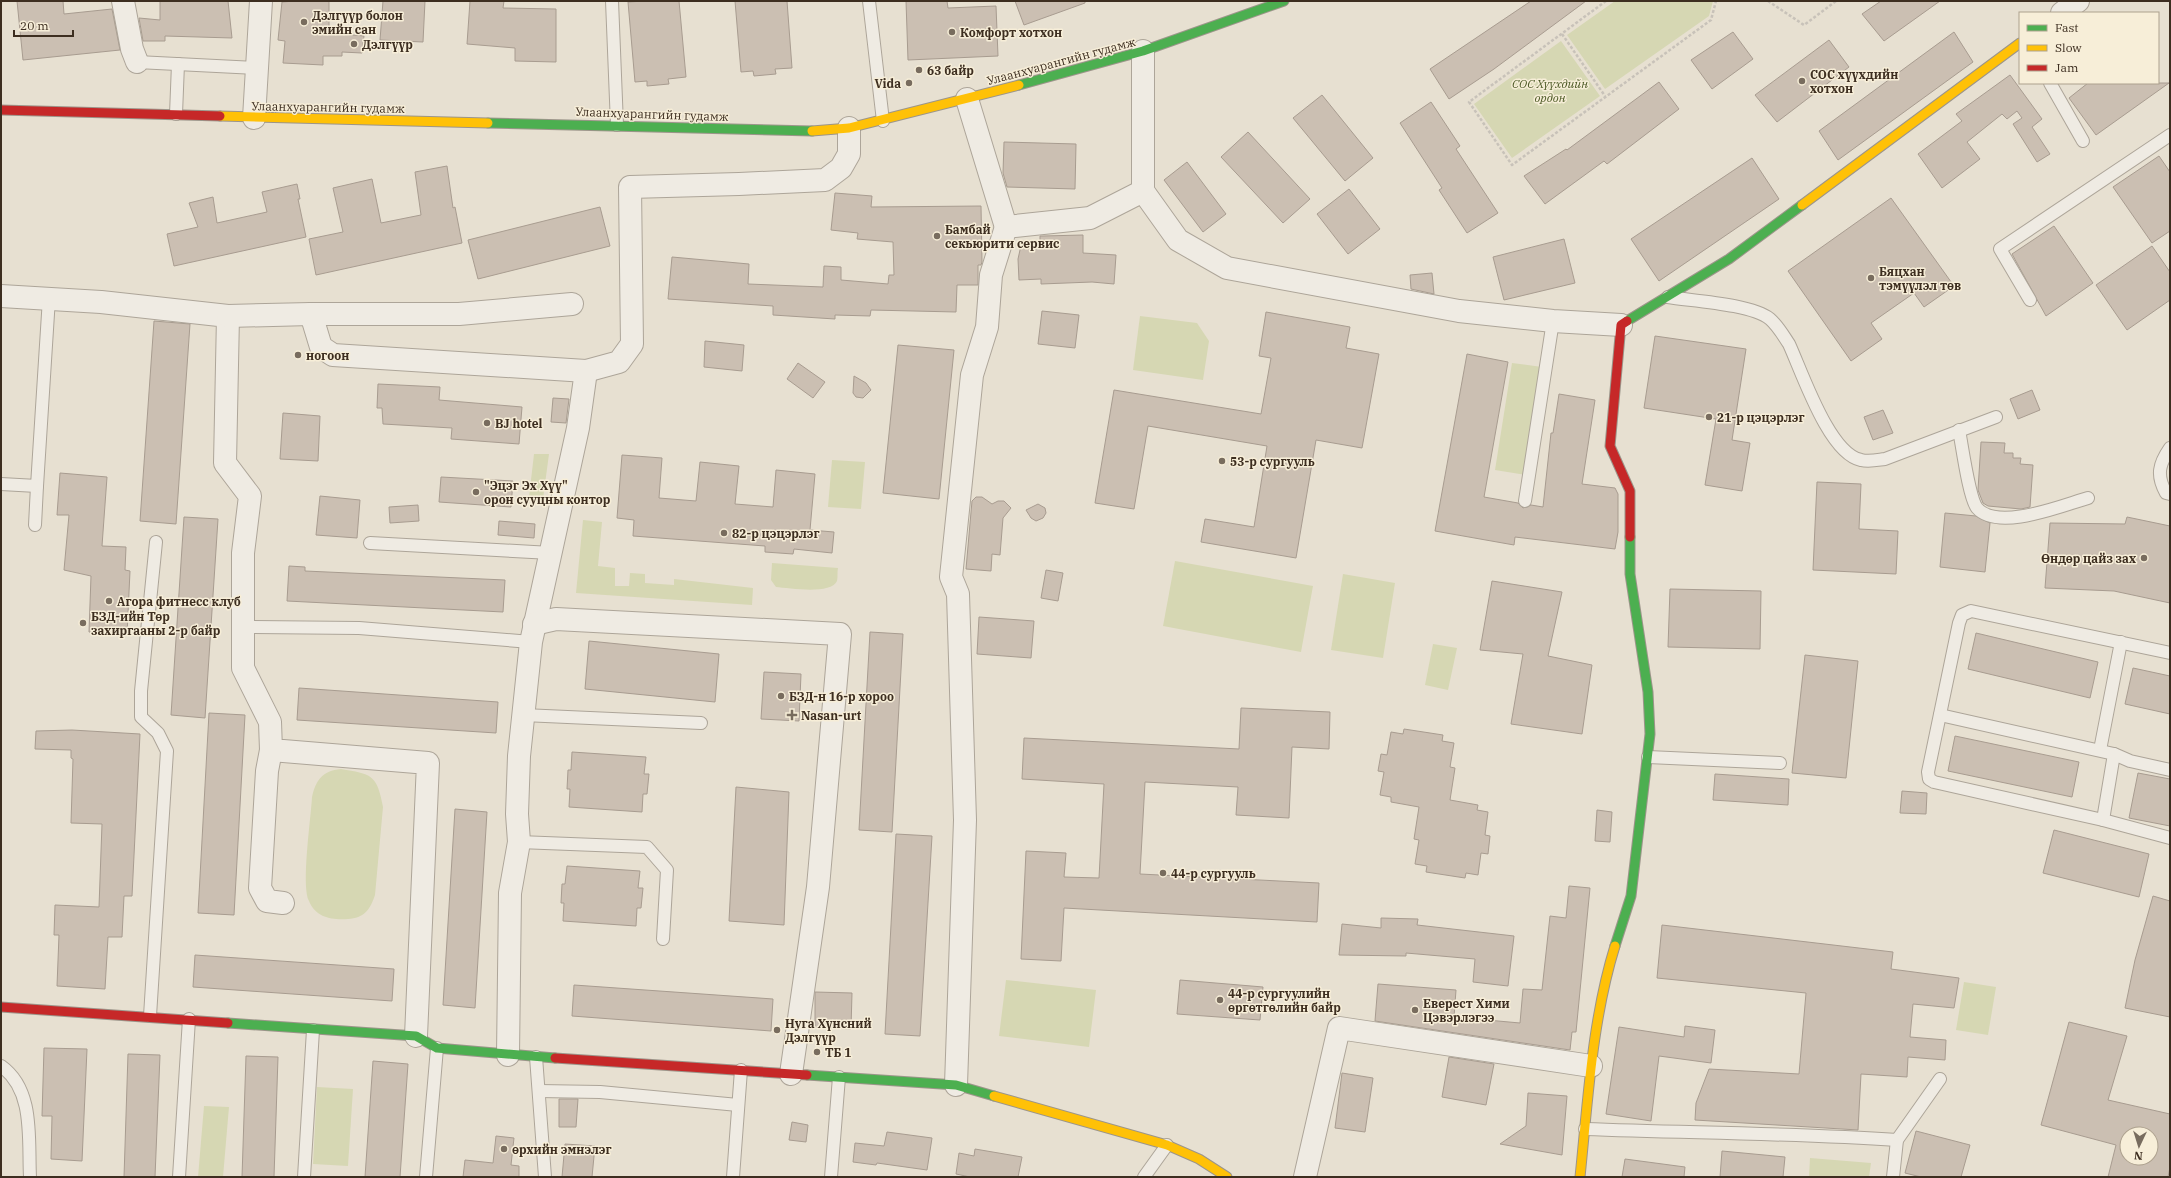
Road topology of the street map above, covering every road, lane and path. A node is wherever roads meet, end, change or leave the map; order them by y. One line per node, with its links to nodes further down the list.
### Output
1 (124, 1): 15 (street)
2 (261, 1): 17 (street)
3 (612, 1): 25 (lane)
4 (868, 1): 24 (lane)
5 (1284, 1): 14 (street, Улаанхуарангийн гудамж)
6 (1606, 1): 12 (path)
7 (1716, 1): 19 (path)
8 (1768, 1): 9 (path)
9 (1836, 1)
10 (2078, 1): 11 (street)
11 (2063, 12)
12 (1562, 34): 19 (path); 19 (path)
13 (2019, 44): 32 (street)
14 (1142, 51): 20 (street, Улаанхуарангийн гудамж); 29 (street)
15 (137, 62): 16 (lane)
16 (178, 64): 17 (lane); 22 (lane)
17 (257, 68): 23 (street)
18 (2051, 84): 28 (lane)
19 (1605, 96)
20 (967, 99): 24 (street, Улаанхуарангийн гудамж); 30 (street)
21 (1, 110): 22 (street, Улаанхуарангийн гудамж)
22 (176, 114): 23 (street, Улаанхуарангийн гудамж)
23 (254, 118): 25 (street, Улаанхуарангийн гудамж)
24 (883, 121): 26 (street, Улаанхуарангийн гудамж)
25 (617, 125): 26 (street, Улаанхуарангийн гудамж)
26 (849, 128): 40 (street)
27 (2170, 135): 34 (lane)
28 (2084, 141)
29 (1143, 191): 30 (street); 38 (street)
30 (1006, 227): 85 (street)
31 (1, 296): 33 (street)
32 (1666, 297): 39 (street); 42 (lane)
33 (49, 298): 37 (street); 45 (lane)
34 (2030, 300)
35 (572, 304): 36 (street)
36 (311, 314): 37 (street); 40 (street)
37 (228, 316): 53 (street)
38 (1553, 321): 39 (street); 48 (lane)
39 (1622, 325): 63 (street)
40 (586, 371): 52 (street)
41 (1996, 417): 42 (lane)
42 (1959, 430): 47 (lane)
43 (2170, 448): 46 (lane)
44 (1, 484): 45 (lane)
45 (37, 486): 49 (lane)
46 (2170, 494)
47 (2088, 498)
48 (1526, 501)
49 (35, 525)
50 (156, 542): 72 (lane)
51 (370, 543): 52 (lane)
52 (551, 553): 54 (street)
53 (244, 627): 54 (lane); 60 (street)
54 (533, 633): 57 (street); 82 (street)
55 (2121, 642): 56 (lane); 58 (lane); 61 (lane)
56 (2170, 653)
57 (523, 715): 59 (lane); 68 (street)
58 (1940, 715): 61 (lane); 66 (lane)
59 (701, 723)
60 (271, 750): 69 (street); 75 (street)
61 (2100, 750): 62 (lane)
62 (2114, 754): 65 (lane); 66 (lane)
63 (1648, 757): 64 (lane); 80 (street)
64 (1780, 763)
65 (2170, 770)
66 (2104, 820): 67 (lane)
67 (2170, 838)
68 (519, 842): 70 (lane); 77 (street)
69 (283, 903)
70 (663, 939)
71 (1, 1007): 72 (street)
72 (150, 1016): 73 (street)
73 (188, 1018): 74 (street); 92 (lane)
74 (313, 1030): 75 (street); 93 (lane)
75 (416, 1036): 76 (street)
76 (437, 1048): 77 (street); 94 (lane)
77 (508, 1055): 78 (street)
78 (536, 1057): 81 (street); 86 (lane)
79 (1, 1066): 91 (lane)
80 (1591, 1066): 88 (street); 100 (street)
81 (740, 1070): 82 (street); 87 (lane)
82 (791, 1074): 83 (street)
83 (839, 1077): 85 (street); 97 (lane)
84 (1940, 1079): 89 (lane)
85 (956, 1085): 90 (street)
86 (539, 1091): 87 (lane); 95 (lane)
87 (738, 1105): 96 (lane)
88 (1585, 1129): 89 (lane); 101 (street)
89 (1897, 1140): 102 (lane)
90 (1167, 1145): 98 (lane); 99 (street)
91 (30, 1177)
92 (179, 1177)
93 (304, 1177)
94 (426, 1177)
95 (545, 1177)
96 (733, 1177)
97 (831, 1177)
98 (1144, 1177)
99 (1227, 1177)
100 (1305, 1177)
101 (1580, 1177)
102 (1893, 1177)

